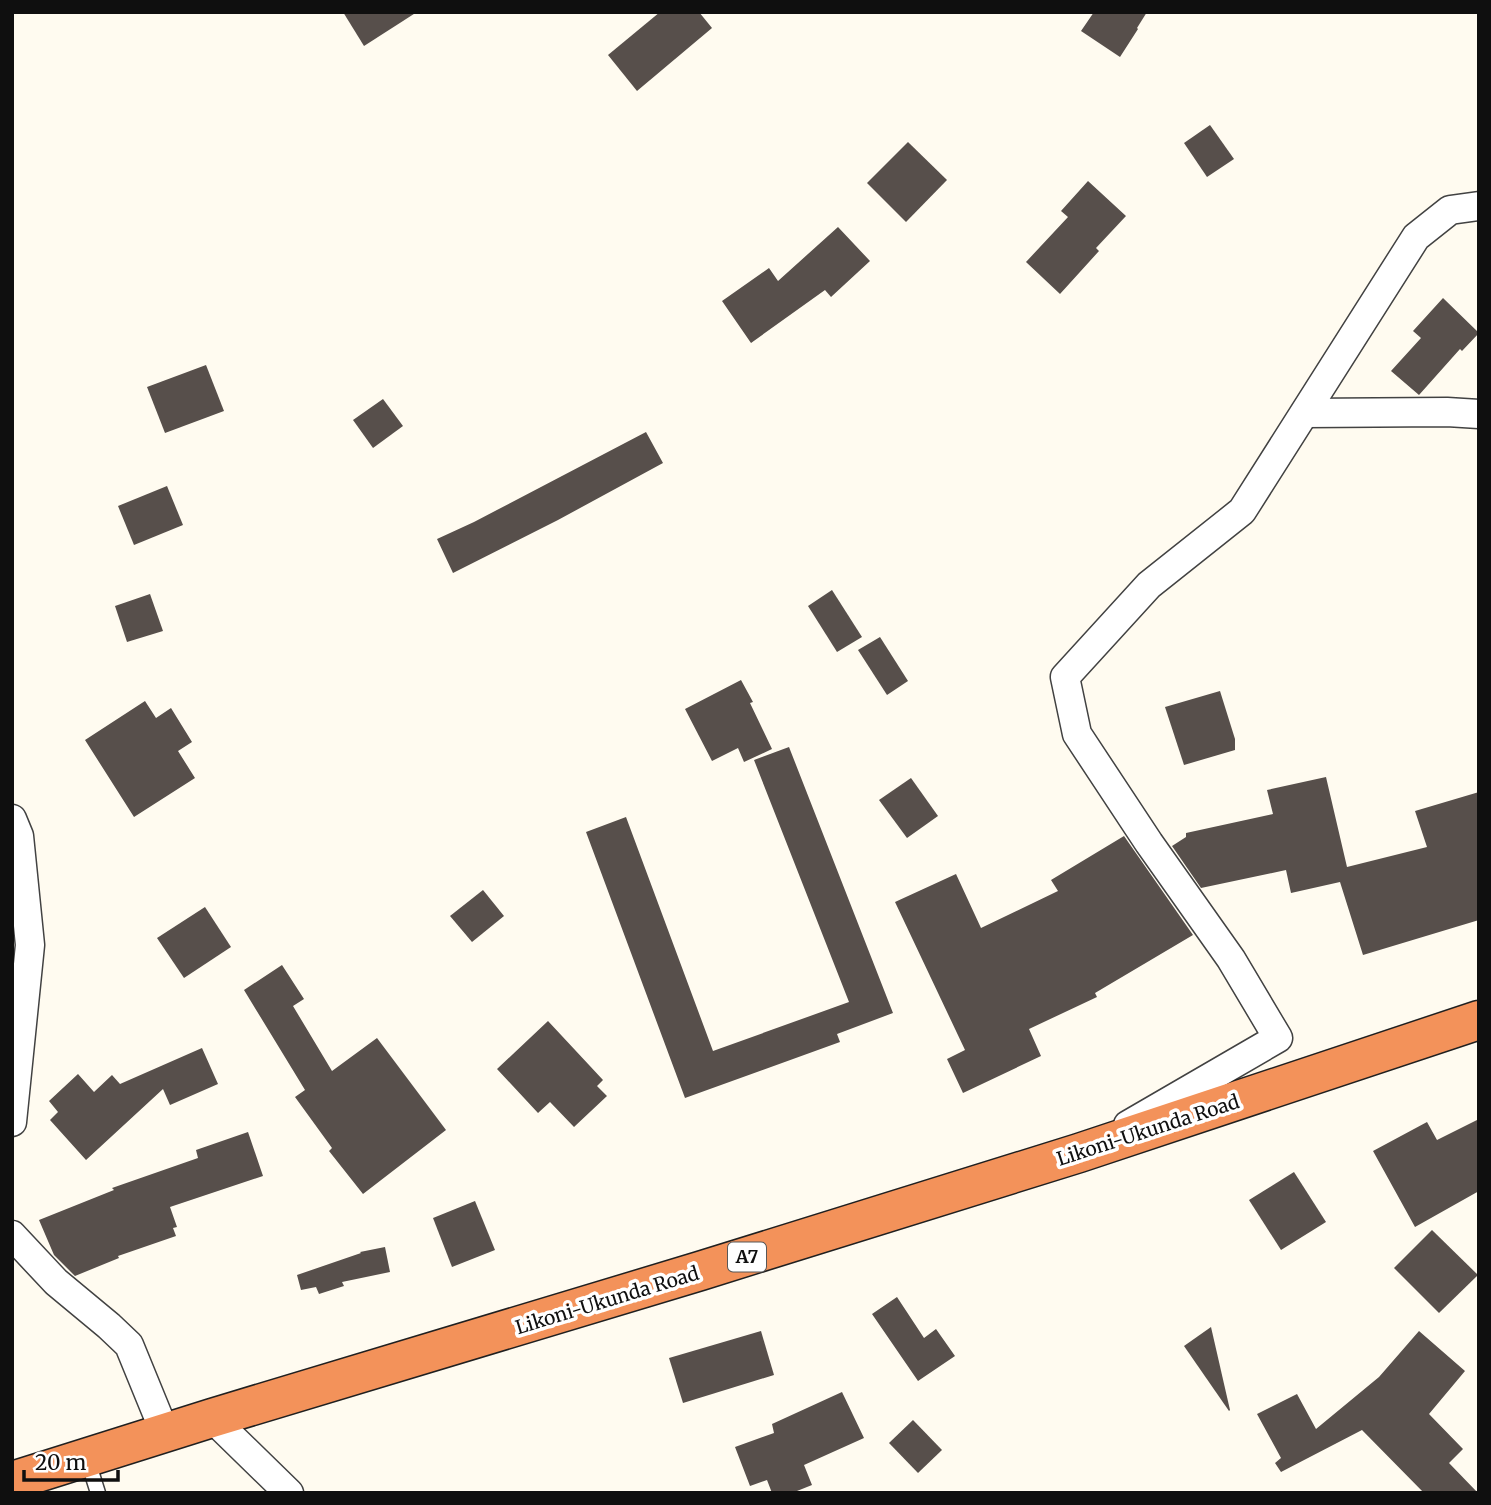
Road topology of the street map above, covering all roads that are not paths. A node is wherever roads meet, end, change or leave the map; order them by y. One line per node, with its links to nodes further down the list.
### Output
1 (1479, 206): 2 (street)
2 (1305, 413): 3 (street); 7 (street)
3 (1479, 414)
4 (12, 819): 6 (street)
5 (1479, 1020): 7 (highway, Likoni-Ukunda Road / A7)
6 (12, 1122)
7 (1079, 1153): 9 (highway, Likoni-Ukunda Road / A7)
8 (12, 1235): 10 (street)
9 (212, 1418): 10 (highway, Likoni-Ukunda Road / A7); 13 (street)
10 (165, 1433): 11 (highway, Likoni-Ukunda Road / A7)
11 (92, 1475): 12 (highway, Likoni-Ukunda Road / A7)
12 (12, 1481)
13 (289, 1493)

